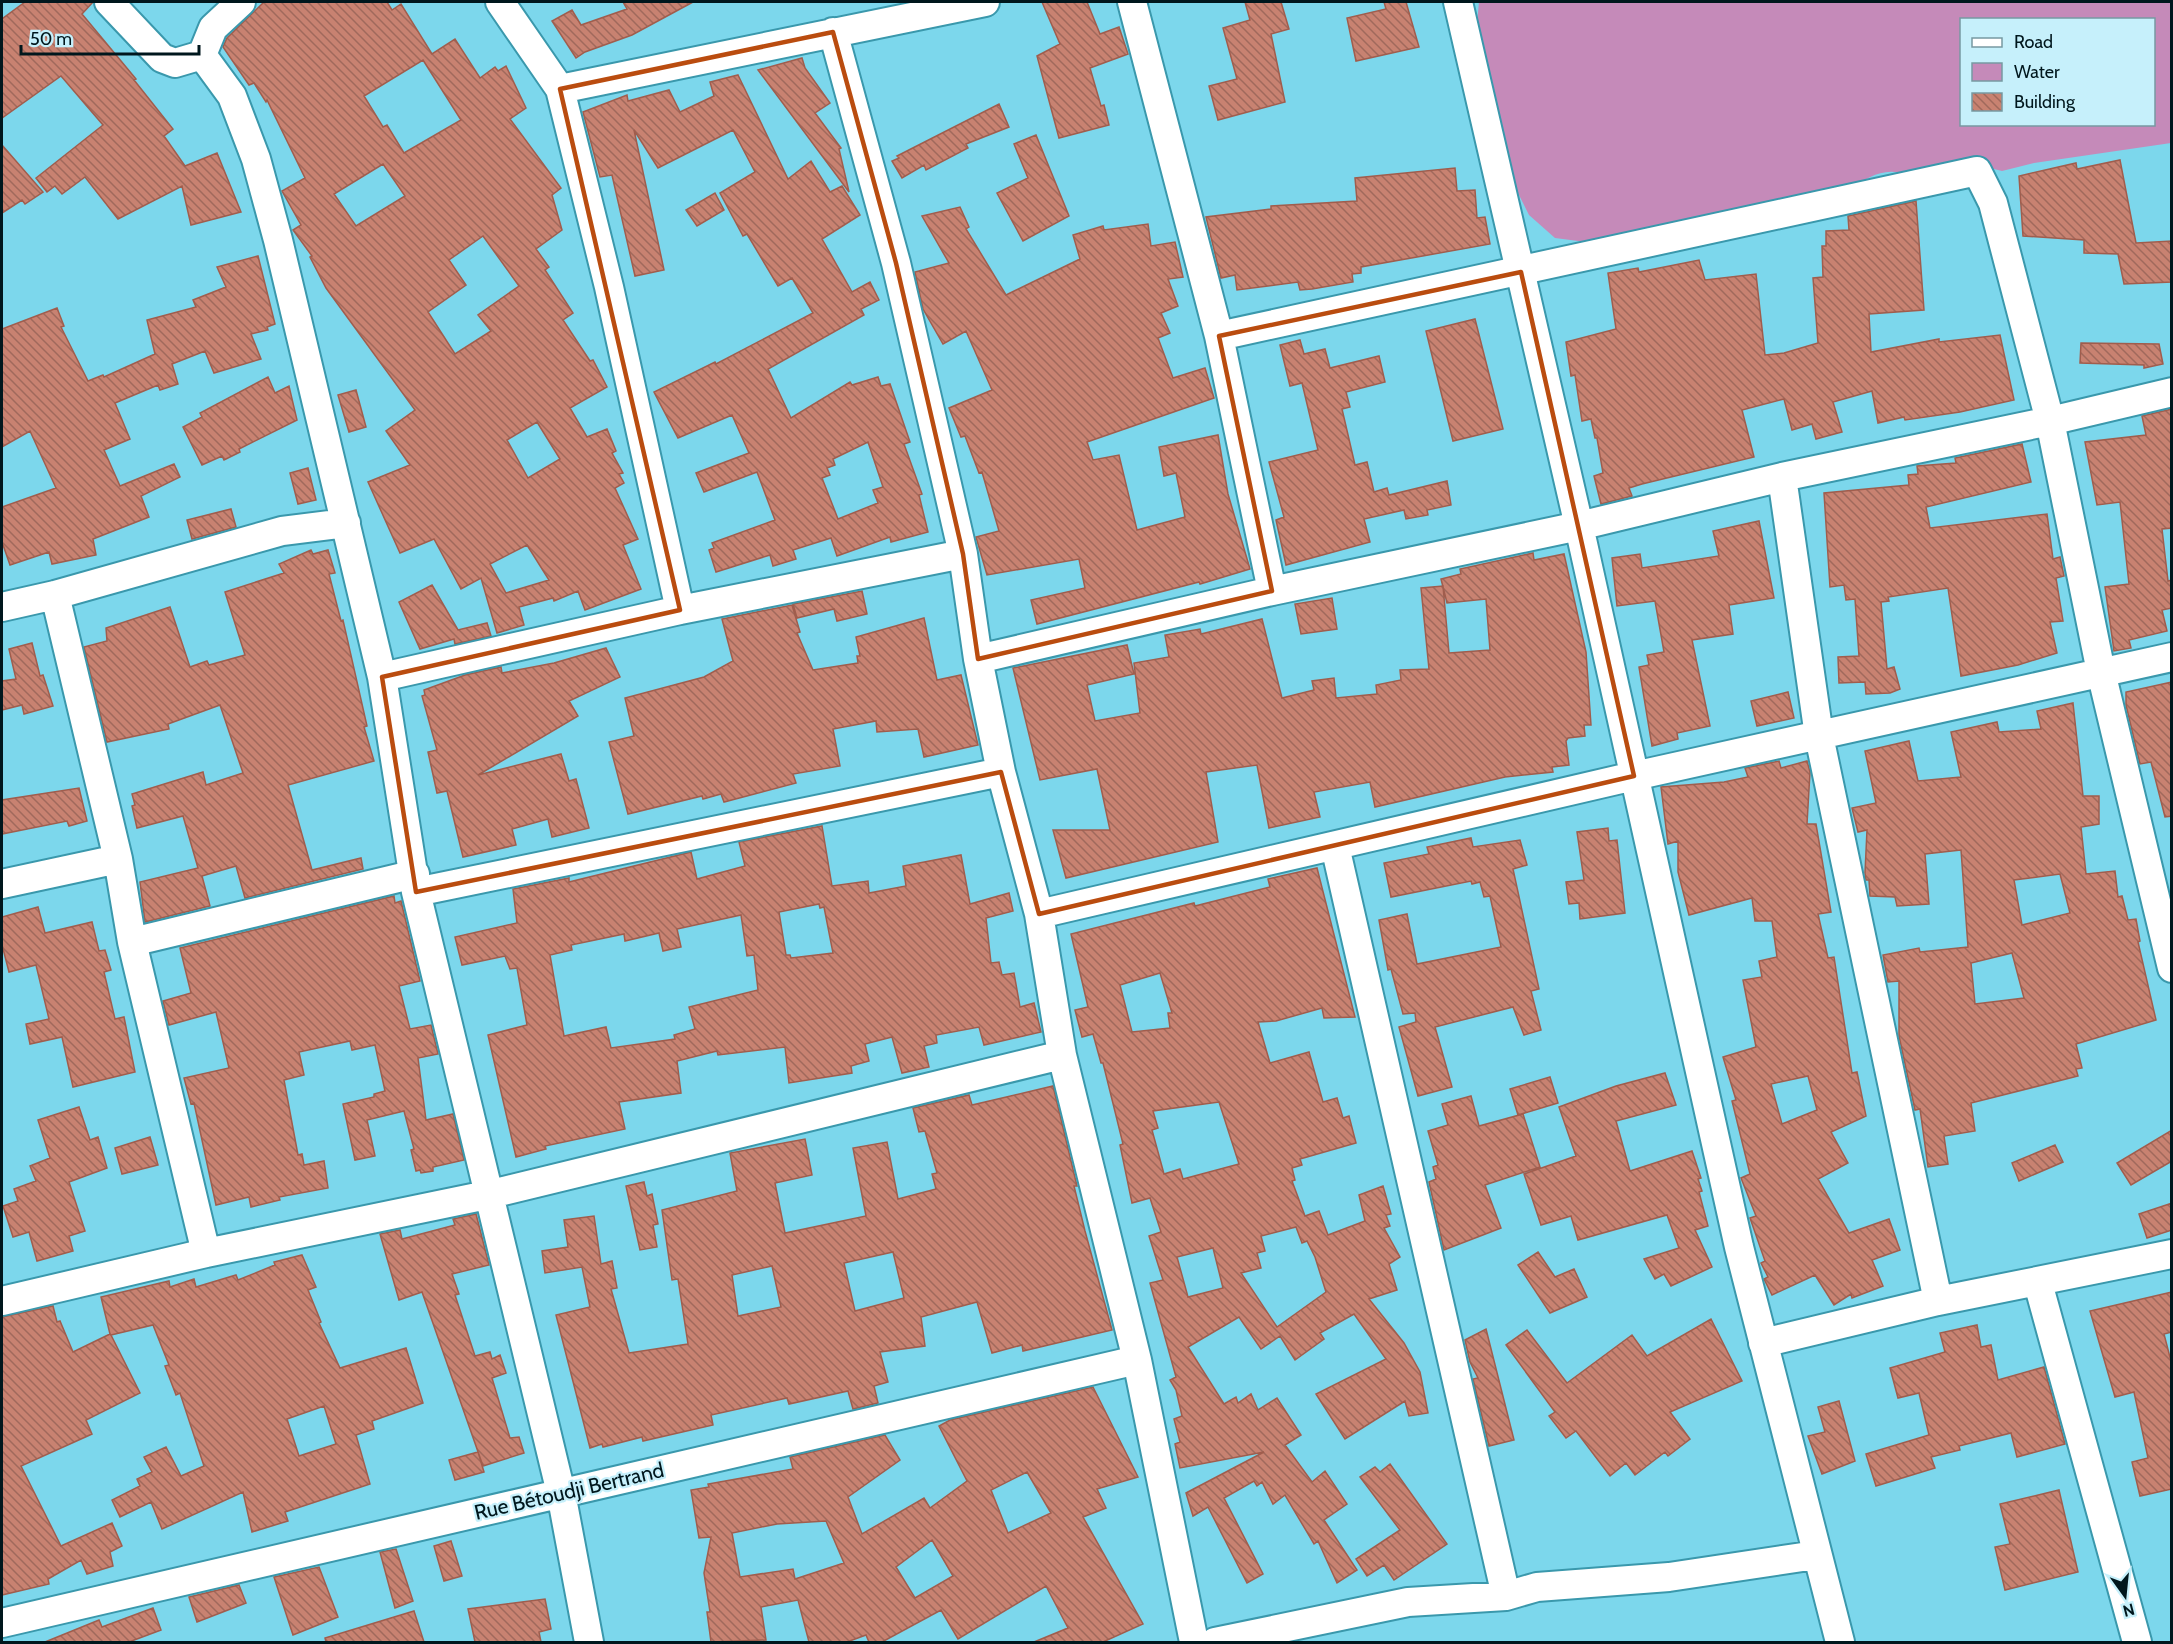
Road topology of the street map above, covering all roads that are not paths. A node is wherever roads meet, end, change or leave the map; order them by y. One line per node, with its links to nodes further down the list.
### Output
1 (109, 2): 8 (street)
2 (241, 2): 8 (street)
3 (500, 2): 9 (street)
4 (985, 2): 7 (street)
5 (1132, 2): 11 (street)
6 (1458, 2): 10 (street)
7 (832, 32): 9 (street); 17 (street)
8 (202, 55): 15 (street)
9 (560, 89): 21 (street)
10 (1521, 272): 11 (street); 13 (street); 16 (street)
11 (1219, 336): 18 (street)
12 (2172, 392): 13 (street)
13 (2050, 421): 14 (street); 24 (street)
14 (1782, 477): 16 (street); 26 (street)
15 (346, 523): 19 (street); 25 (street)
16 (1579, 526): 18 (street); 28 (street)
17 (963, 554): 21 (street); 23 (street)
18 (1272, 591): 23 (street)
19 (55, 595): 20 (street); 30 (street)
20 (2, 607)
21 (680, 610): 25 (street)
22 (2172, 657): 24 (street)
23 (978, 659): 27 (street)
24 (2101, 672): 26 (street); 35 (street)
25 (382, 677): 31 (street)
26 (1819, 736): 28 (street); 42 (street)
27 (1000, 772): 31 (street); 33 (street)
28 (1634, 776): 29 (street); 43 (street)
29 (1335, 846): 33 (street); 47 (street)
30 (118, 859): 32 (street); 34 (street)
31 (415, 883): 34 (street); 37 (street)
32 (2, 884)
33 (1039, 914): 36 (street)
34 (132, 942): 38 (street)
35 (2172, 968)
36 (1062, 1055): 37 (street); 44 (street)
37 (487, 1196): 38 (street); 45 (street)
38 (206, 1253): 41 (street)
39 (2172, 1254): 40 (street)
40 (2038, 1283): 42 (street); 53 (street)
41 (2, 1301)
42 (1938, 1301): 43 (street)
43 (1763, 1343): 46 (street)
44 (1137, 1359): 45 (street, Rue Bétoudji Bertrand); 50 (street)
45 (561, 1493): 48 (street, Rue Bétoudji Bertrand); 49 (street)
46 (1816, 1555): 47 (street); 52 (street)
47 (1506, 1596): 51 (street)
48 (2, 1623)
49 (589, 1642)
50 (1194, 1642)
51 (1215, 1642)
52 (1840, 1642)
53 (2137, 1642)

